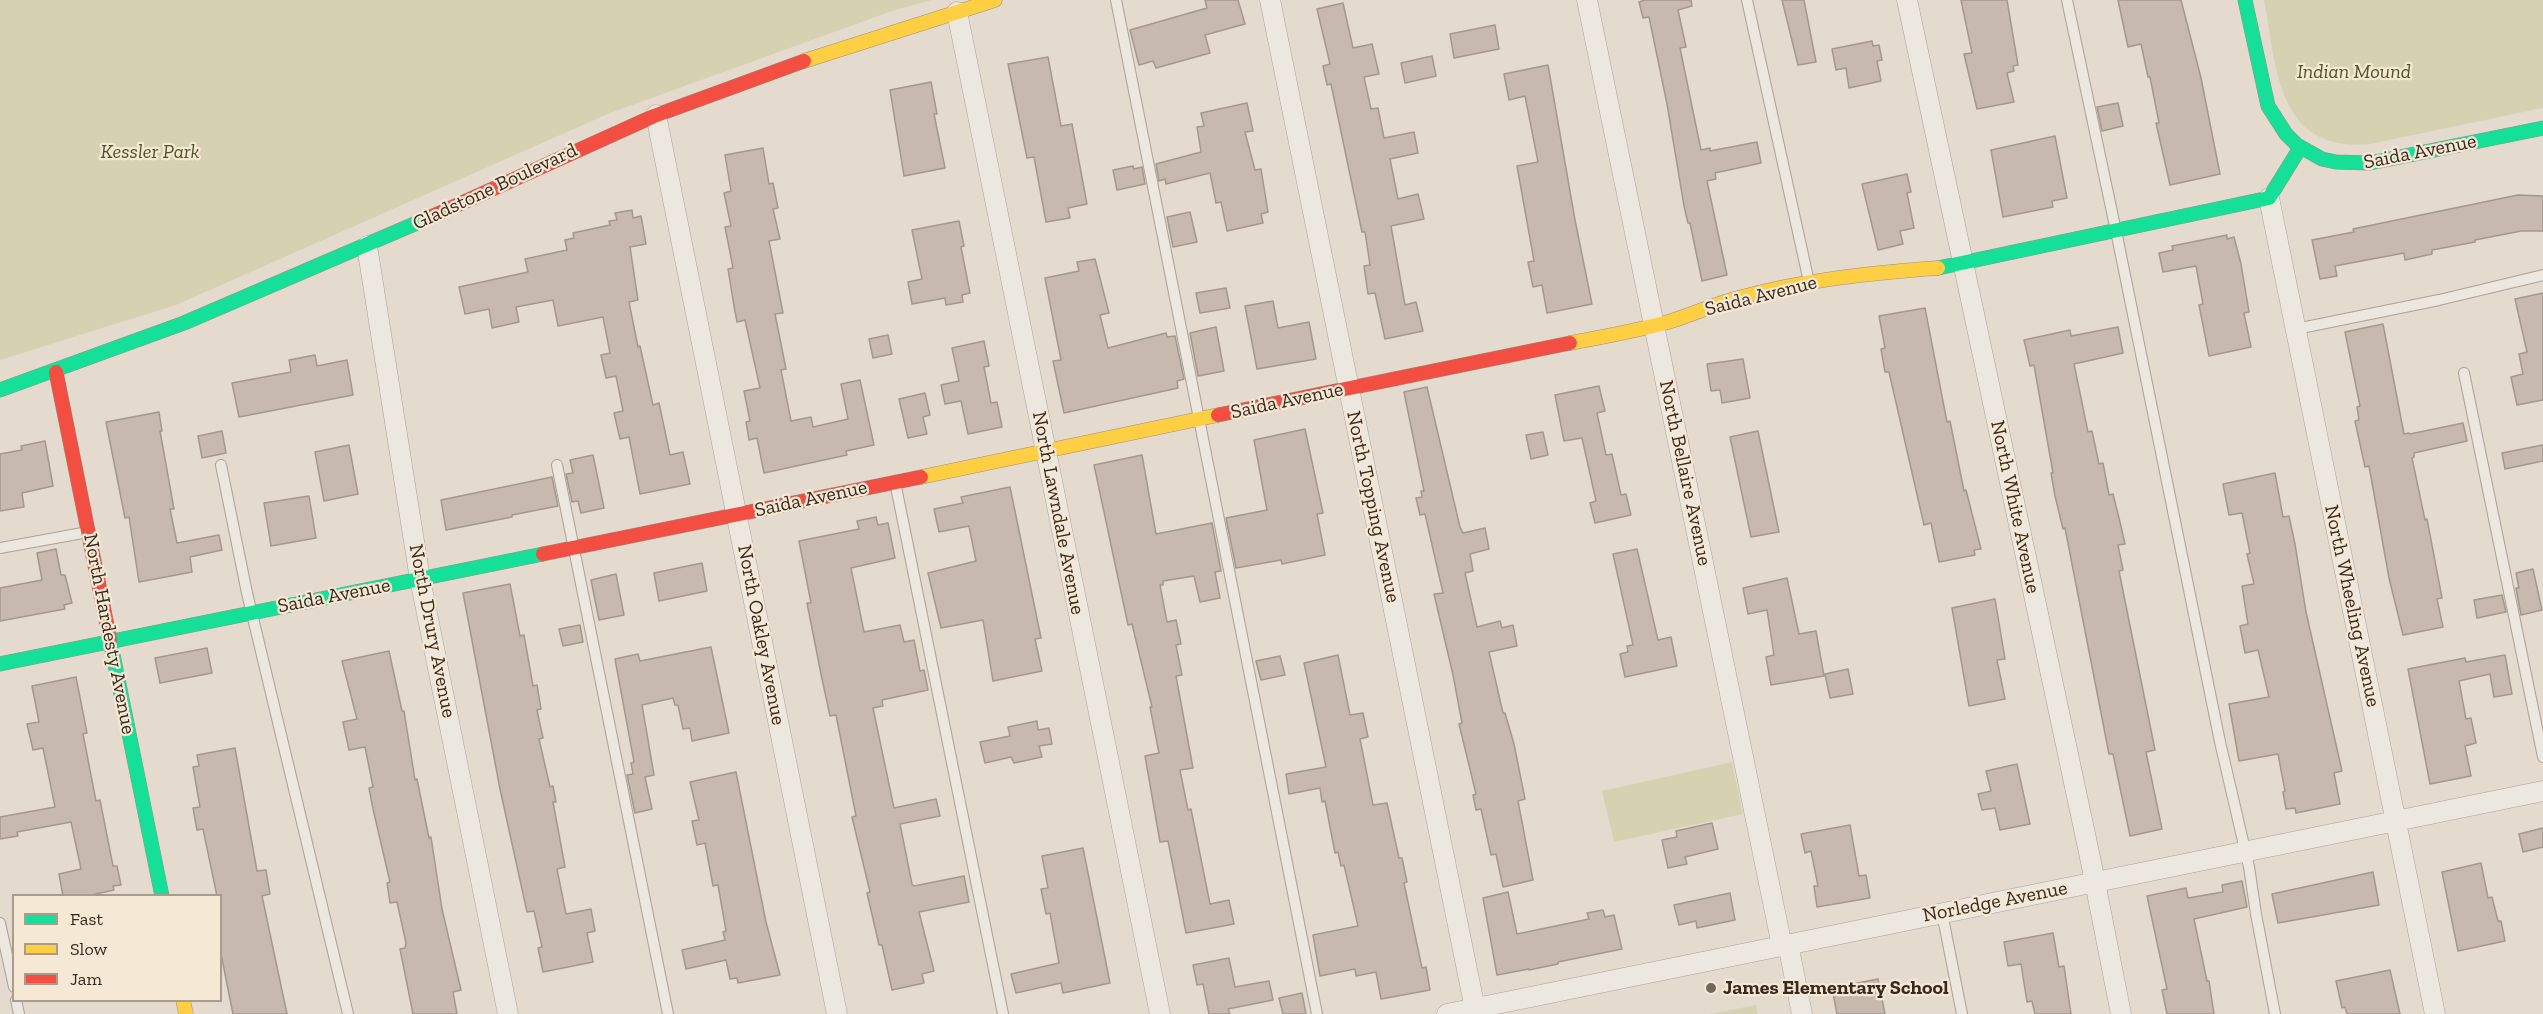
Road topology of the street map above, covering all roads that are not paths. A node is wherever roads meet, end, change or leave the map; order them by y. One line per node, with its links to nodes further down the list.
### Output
1 (995, 0): 9 (street, Gladstone Boulevard)
2 (1116, 0): 25 (lane)
3 (1269, 0): 23 (street, North Topping Avenue)
4 (1587, 0): 19 (street, North Bellaire Avenue)
5 (1747, 0): 18 (lane)
6 (1907, 0): 16 (street, North White Avenue)
7 (2067, 0): 14 (lane)
8 (2245, 0): 12 (street)
9 (957, 12): 10 (street, Gladstone Boulevard); 26 (street, North Lawndale Avenue)
10 (656, 116): 15 (street, Gladstone Boulevard); 30 (street, North Oakley Avenue)
11 (2543, 128): 12 (street, Saida Avenue)
12 (2300, 148): 13 (street)
13 (2269, 198): 14 (street, Saida Avenue); 20 (street, North Wheeling Avenue)
14 (2116, 231): 16 (street, Saida Avenue); 41 (lane)
15 (367, 246): 21 (street, Gladstone Boulevard); 34 (street, North Drury Avenue)
16 (1963, 263): 18 (street, Saida Avenue); 42 (street, North White Avenue)
17 (2543, 275): 20 (lane)
18 (1809, 283): 19 (street, Saida Avenue)
19 (1654, 326): 23 (street, Saida Avenue); 46 (street, North Bellaire Avenue)
20 (2296, 329): 40 (street, North Wheeling Avenue)
21 (56, 372): 24 (street, Gladstone Boulevard); 31 (street, North Hardesty Avenue)
22 (2464, 373): 38 (lane)
23 (1348, 388): 25 (street, Saida Avenue); 48 (street, North Topping Avenue)
24 (0, 390)
25 (1198, 419): 26 (street, Saida Avenue); 55 (lane)
26 (1046, 451): 29 (street, Saida Avenue); 54 (street, North Lawndale Avenue)
27 (221, 465): 35 (lane)
28 (557, 465): 32 (lane)
29 (895, 482): 30 (street, Saida Avenue); 53 (lane)
30 (736, 514): 32 (street, Saida Avenue); 52 (street, North Oakley Avenue)
31 (88, 532): 33 (lane); 36 (street, North Hardesty Avenue)
32 (575, 547): 34 (street, Saida Avenue); 51 (lane)
33 (0, 548)
34 (420, 579): 35 (street, Saida Avenue); 50 (street, North Drury Avenue)
35 (252, 613): 36 (street, Saida Avenue); 49 (lane)
36 (110, 641): 37 (street, Saida Avenue); 43 (street, North Hardesty Avenue)
37 (0, 664)
38 (2543, 757)
39 (2543, 792): 40 (street, Norledge Avenue)
40 (2396, 821): 41 (street, Norledge Avenue); 61 (street, North Wheeling Avenue)
41 (2246, 852): 42 (street, Norledge Avenue); 60 (lane)
42 (2095, 882): 44 (street, Norledge Avenue); 59 (street, North White Avenue)
43 (162, 894)
44 (1942, 913): 46 (street, Norledge Avenue); 58 (lane)
45 (0, 923): 47 (lane)
46 (1785, 945): 48 (street, Norledge Avenue); 57 (street, North Bellaire Avenue)
47 (12, 978)
48 (1476, 1011): 56 (street, Norledge Avenue)
49 (348, 1014)
50 (508, 1014)
51 (668, 1014)
52 (837, 1014)
53 (1003, 1014)
54 (1160, 1014)
55 (1317, 1014)
56 (1447, 1014)
57 (1802, 1014)
58 (1962, 1014)
59 (2121, 1014)
60 (2275, 1014)
61 (2435, 1014)

